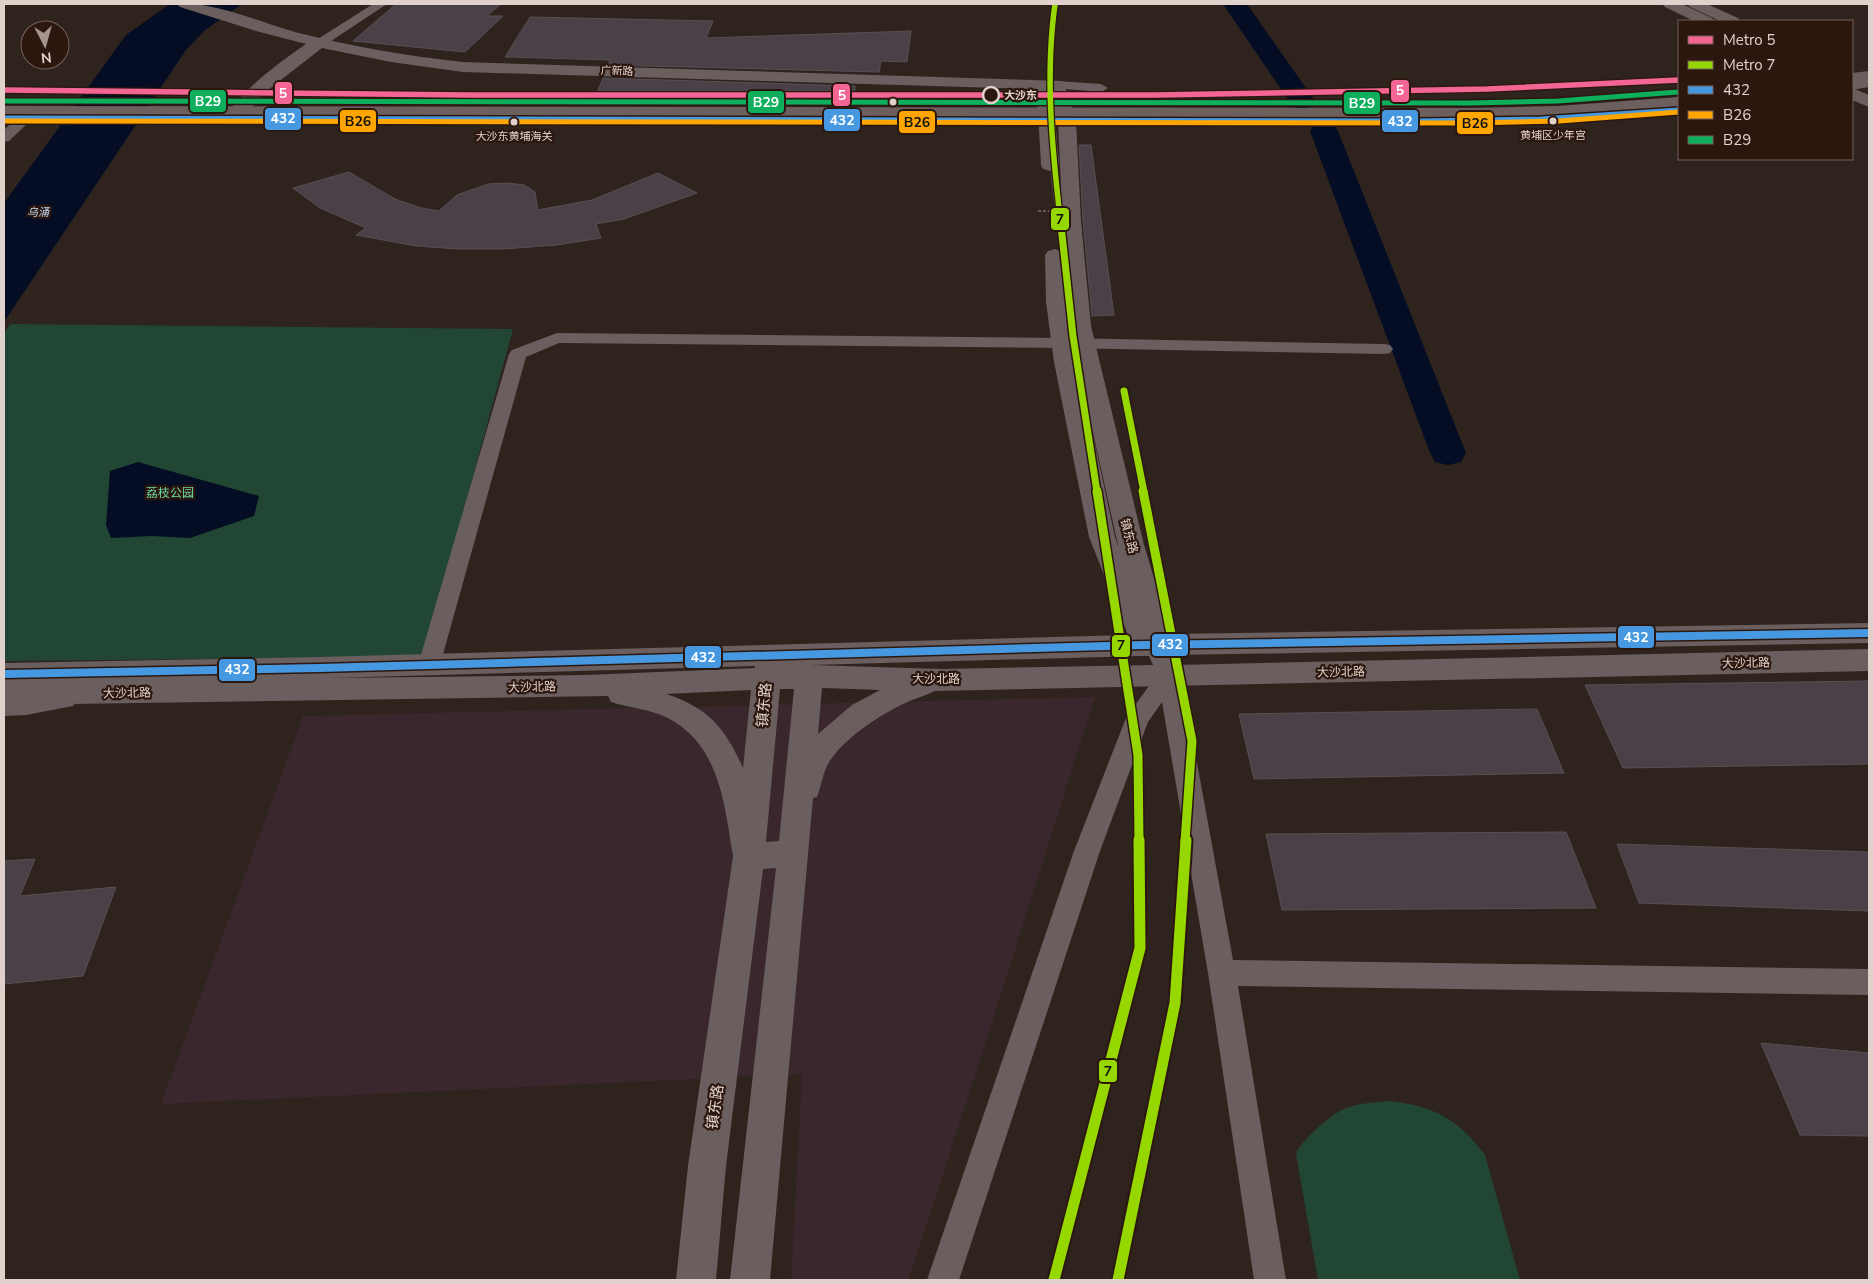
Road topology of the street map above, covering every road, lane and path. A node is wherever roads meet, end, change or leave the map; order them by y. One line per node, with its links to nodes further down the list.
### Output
1 (185, 4): 7 (street, 广新路)
2 (381, 4): 7 (street)
3 (1670, 4): 5 (main road)
4 (1695, 4): 6 (main road)
5 (1704, 20)
6 (1730, 20)
7 (320, 42): 9 (street, 广新路); 16 (street)
8 (1859, 82): 12 (main road)
9 (1049, 85): 10 (street); 17 (street, 镇东路)
10 (1101, 88)
11 (1678, 102): 17 (main road)
12 (1869, 102)
13 (1678, 110): 17 (main road)
14 (4, 111): 15 (main road)
15 (56, 114): 16 (main road); 19 (main road)
16 (235, 115): 17 (main road)
17 (1057, 116): 21 (street, 镇东路); 21 (street, 镇东路)
18 (4, 118): 19 (main road)
19 (25, 118): 20 (street)
20 (4, 138)
21 (1073, 343): 22 (street); 24 (street, 镇东路); 26 (street)
22 (1384, 349)
23 (1869, 633): 24 (street, 大沙北路)
24 (1153, 645): 27 (street, 大沙北路); 29 (street, 镇东路)
25 (1869, 660): 29 (street, 大沙北路)
26 (429, 665): 27 (street, 大沙北路); 28 (street, 大沙北路)
27 (769, 667): 30 (street); 32 (street, 大沙北路); 37 (street, 镇东路)
28 (4, 674)
29 (1169, 675): 31 (street, 大沙北路); 38 (street); 42 (street)
30 (809, 677): 31 (street, 大沙北路); 36 (street)
31 (941, 680): 36 (street)
32 (585, 686): 33 (street, 大沙北路); 37 (street)
33 (107, 693): 34 (street, 大沙北路); 35 (street)
34 (4, 694)
35 (4, 707)
36 (795, 840): 37 (street); 41 (street)
37 (749, 856): 40 (street, 镇东路)
38 (1222, 972): 39 (street); 43 (street)
39 (1869, 982)
40 (696, 1280)
41 (750, 1280)
42 (943, 1280)
43 (1270, 1280)

